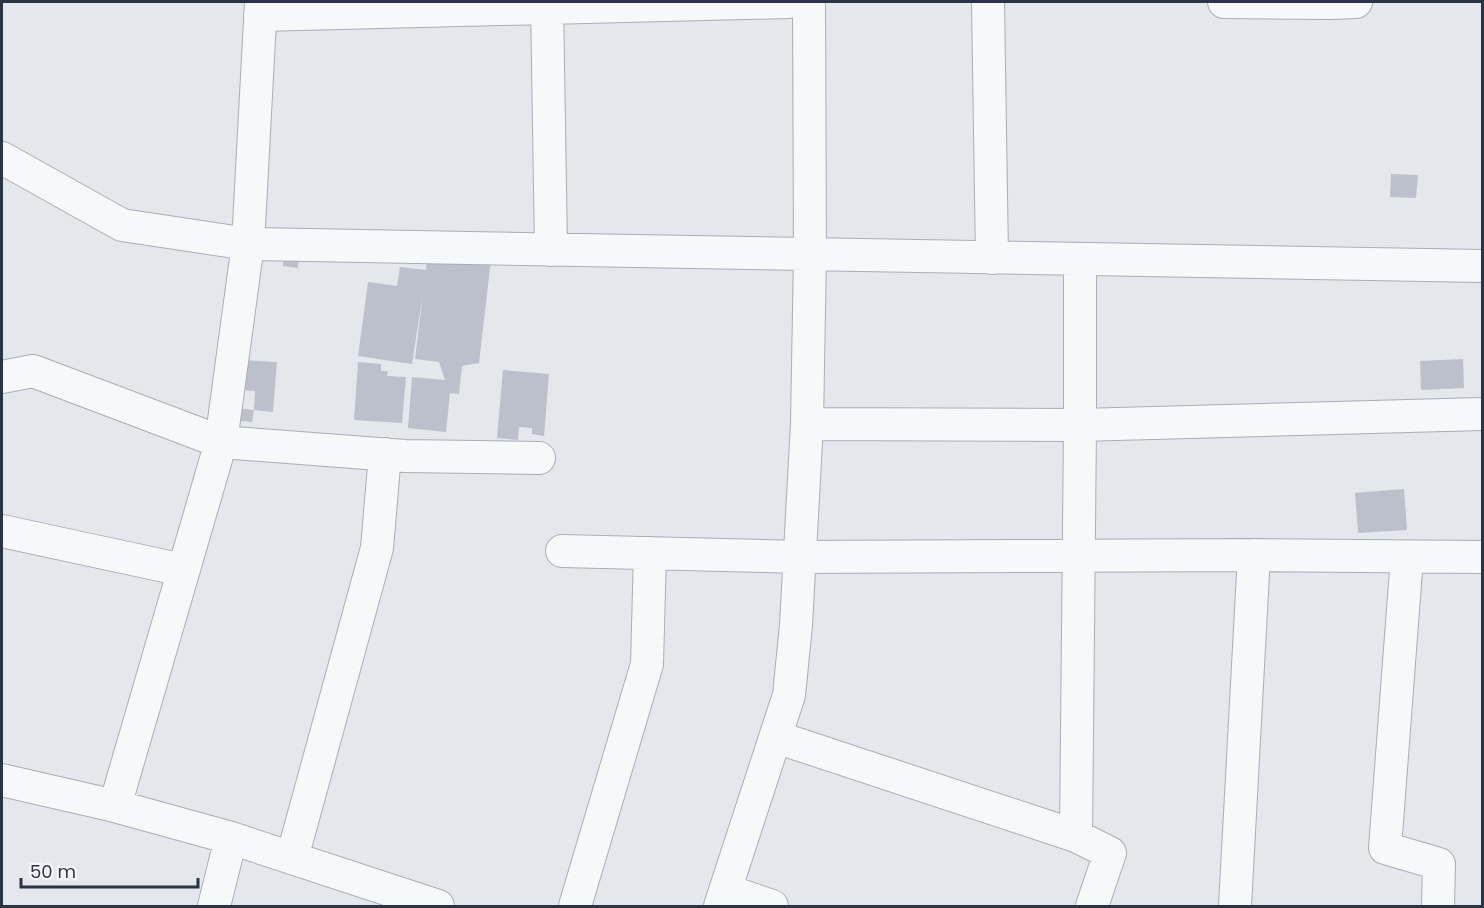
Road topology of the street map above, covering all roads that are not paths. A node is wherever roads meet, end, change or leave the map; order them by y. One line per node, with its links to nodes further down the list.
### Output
1 (789, 2): 6 (street)
2 (808, 2): 11 (street)
3 (988, 2): 12 (street)
4 (1224, 2): 5 (street)
5 (1356, 2)
6 (547, 4): 7 (street); 10 (street)
7 (260, 8): 9 (street)
8 (2, 158): 9 (street)
9 (248, 244): 10 (street); 19 (street)
10 (551, 250): 11 (street)
11 (810, 254): 12 (street); 17 (street)
12 (992, 258): 13 (street)
13 (1080, 260): 14 (street); 18 (street)
14 (1482, 266)
15 (2, 377): 19 (street)
16 (1482, 414): 18 (street)
17 (807, 424): 18 (street); 26 (street)
18 (1080, 425): 27 (street)
19 (221, 442): 20 (street); 30 (street)
20 (385, 454): 21 (street); 36 (street)
21 (539, 458)
22 (2, 531): 30 (street)
23 (562, 551): 24 (street)
24 (650, 554): 26 (street); 40 (street)
25 (1254, 555): 27 (street); 28 (street); 43 (street)
26 (800, 557): 27 (street); 31 (street)
27 (1078, 557): 34 (street)
28 (1407, 557): 29 (street); 44 (street)
29 (1482, 557)
30 (183, 570): 33 (street)
31 (776, 737): 34 (street); 37 (street)
32 (2, 780): 33 (street)
33 (115, 807): 35 (street)
34 (1076, 836): 42 (street)
35 (231, 838): 36 (street); 39 (street)
36 (292, 858): 38 (street)
37 (722, 898): 41 (street)
38 (423, 904)
39 (214, 906)
40 (575, 906)
41 (772, 906)
42 (1092, 906)
43 (1235, 906)
44 (1438, 906)

